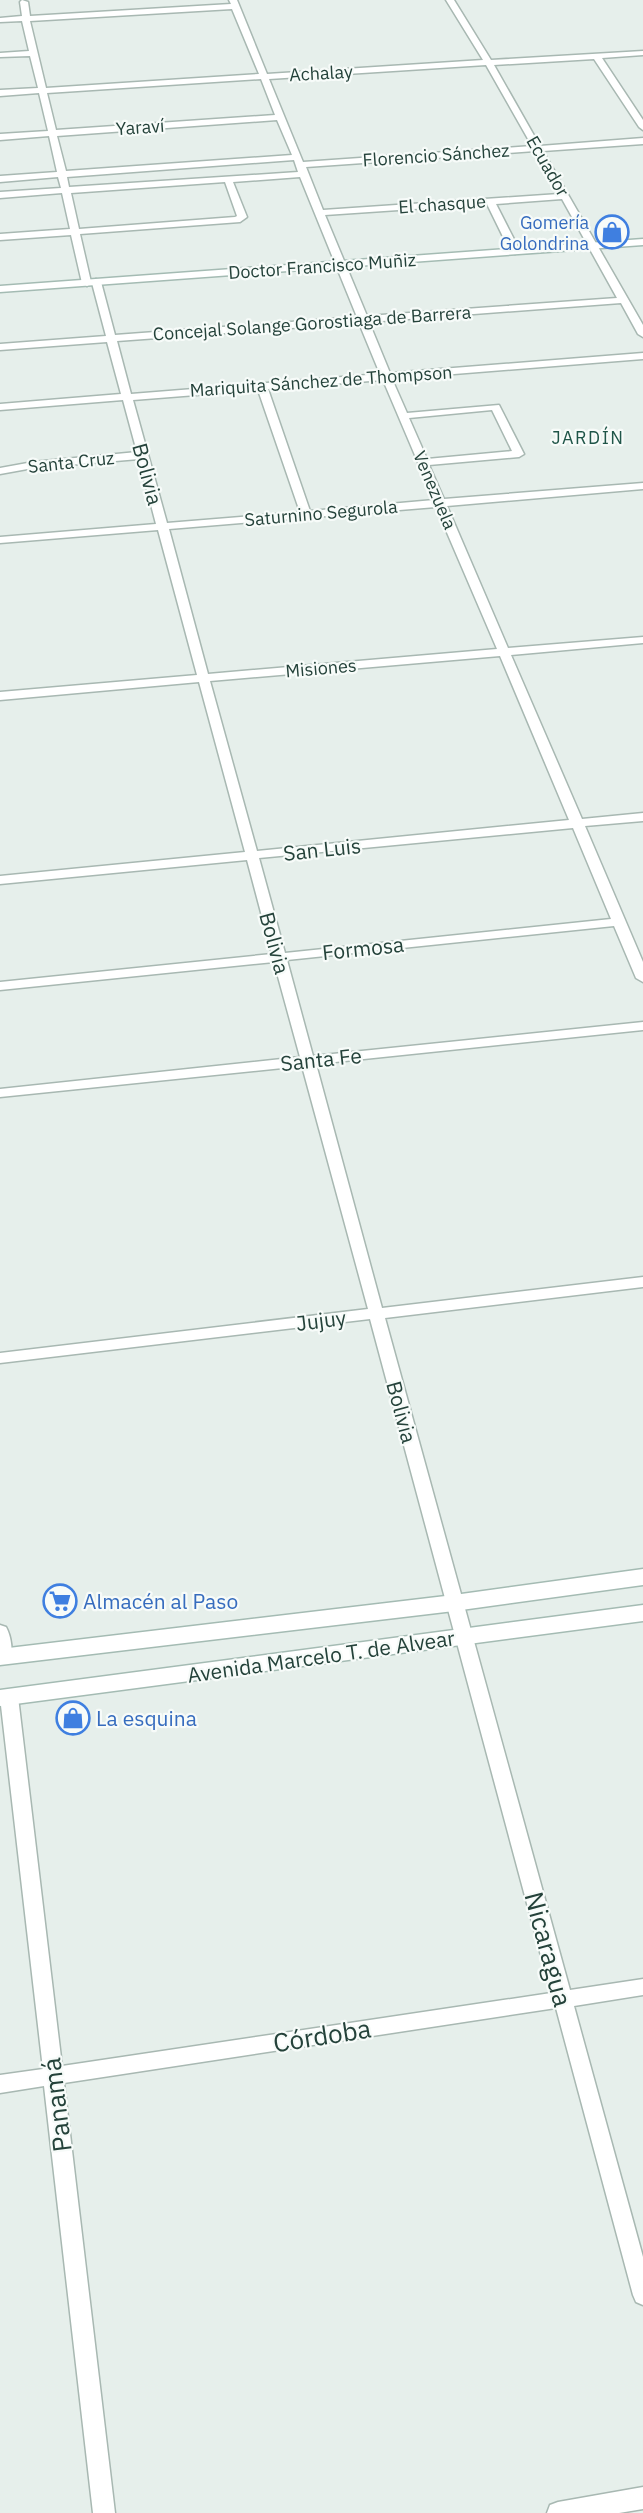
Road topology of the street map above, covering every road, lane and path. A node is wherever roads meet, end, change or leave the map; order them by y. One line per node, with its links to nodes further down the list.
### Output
1 (450, 0): 10 (street, Ecuador)
2 (24, 2): 4 (street, Bolivia)
3 (234, 3): 4 (street); 11 (street, Venezuela)
4 (26, 19): 5 (street); 6 (street, Bolivia)
5 (0, 20)
6 (34, 53): 8 (street); 12 (street, Bolivia)
7 (643, 53): 9 (street, Achalay)
8 (0, 55)
9 (597, 56): 10 (street, Achalay); 15 (street)
10 (489, 63): 11 (street, Achalay); 19 (street, Ecuador)
11 (264, 76): 12 (street, Achalay); 14 (street, Venezuela)
12 (43, 90): 13 (street, Achalay); 16 (street, Bolivia)
13 (0, 93)
14 (280, 117): 16 (street, Yaraví); 20 (street, Venezuela)
15 (643, 127)
16 (52, 133): 17 (street, Yaraví); 21 (street, Bolivia)
17 (0, 137)
18 (643, 141): 19 (street, Florencio Sánchez)
19 (537, 148): 20 (street, Florencio Sánchez); 26 (street, Ecuador)
20 (300, 165): 21 (street, Florencio Sánchez); 23 (street, Florencio Sánchez); 28 (street, Venezuela)
21 (62, 174): 22 (street, Florencio Sánchez); 24 (street, Bolivia)
22 (0, 179)
23 (228, 179): 24 (street, Florencio Sánchez); 29 (street)
24 (66, 191): 25 (street, Florencio Sánchez); 29 (street, Bolivia)
25 (0, 195)
26 (565, 196): 27 (street, El chasque); 32 (street, Ecuador)
27 (490, 201): 28 (street, El chasque); 33 (street)
28 (319, 213): 34 (street, Venezuela)
29 (75, 231): 30 (street); 35 (street, Bolivia)
30 (0, 237)
31 (643, 242): 32 (main road, Doctor Francisco Muñiz)
32 (593, 246): 33 (main road, Doctor Francisco Muñiz); 37 (street, Ecuador)
33 (515, 251): 34 (main road, Doctor Francisco Muñiz)
34 (340, 264): 35 (main road, Doctor Francisco Muñiz); 38 (street, Venezuela)
35 (92, 282): 36 (main road, Doctor Francisco Muñiz); 40 (street, Bolivia)
36 (0, 289)
37 (624, 300): 38 (street, Concejal Solange Gorostiaga de Barrera); 39 (street, Ecuador)
38 (363, 320): 40 (street, Concejal Solange Gorostiaga de Barrera); 43 (street, Venezuela)
39 (643, 334)
40 (112, 338): 41 (street, Concejal Solange Gorostiaga de Barrera); 45 (street, Bolivia)
41 (0, 347)
42 (643, 356): 43 (street, Mariquita Sánchez de Thompson)
43 (386, 376): 44 (street, Mariquita Sánchez de Thompson); 47 (street, Venezuela)
44 (262, 386): 45 (street, Mariquita Sánchez de Thompson); 53 (street)
45 (127, 396): 46 (street, Mariquita Sánchez de Thompson); 48 (street, Bolivia)
46 (0, 406)
47 (403, 416): 49 (street, Venezuela); 49 (street)
48 (143, 455): 50 (street, Santa Cruz); 54 (street, Bolivia)
49 (423, 462): 52 (street, Venezuela)
50 (0, 471)
51 (643, 486): 52 (street, Saturnino Segurola)
52 (440, 503): 53 (street, Saturnino Segurola); 57 (street, Venezuela)
53 (306, 514): 54 (street, Saturnino Segurola)
54 (162, 526): 55 (street, Saturnino Segurola); 58 (street, Bolivia)
55 (0, 540)
56 (643, 640): 57 (street, Misiones)
57 (504, 653): 58 (street, Misiones); 61 (street, Venezuela)
58 (204, 678): 59 (street, Misiones); 62 (street, Bolivia)
59 (0, 696)
60 (643, 817): 61 (street, San Luis)
61 (577, 824): 62 (street, San Luis); 64 (street, Venezuela)
62 (252, 855): 63 (street, San Luis); 65 (street, Bolivia)
63 (0, 880)
64 (619, 922): 65 (street, Formosa); 66 (street, Venezuela)
65 (279, 957): 67 (street, Formosa); 69 (street, Bolivia)
66 (643, 978)
67 (0, 986)
68 (643, 1026): 69 (street, Santa Fe)
69 (307, 1060): 70 (street, Santa Fe); 72 (street, Bolivia)
70 (0, 1093)
71 (643, 1282): 72 (street, Jujuy)
72 (376, 1314): 73 (street, Jujuy); 75 (street, Bolivia)
73 (0, 1358)
74 (643, 1577): 75 (main road, Avenida Marcelo T. de Alvear)
75 (454, 1603): 78 (street, Nicaragua); 79 (main road, Avenida Marcelo T. de Alvear)
76 (643, 1613): 78 (main road, Avenida Marcelo T. de Alvear)
77 (0, 1632): 79 (street)
78 (463, 1637): 80 (main road, Avenida Marcelo T. de Alvear); 82 (street, Nicaragua)
79 (1, 1657)
80 (4, 1698): 83 (street, Panamá)
81 (643, 1987): 82 (street, Córdoba)
82 (562, 1999): 83 (street, Córdoba); 85 (street, Nicaragua)
83 (53, 2076): 84 (street, Córdoba); 87 (street, Panamá)
84 (0, 2084)
85 (643, 2295)
86 (643, 2498): 88 (street)
87 (104, 2513)
88 (558, 2513)

